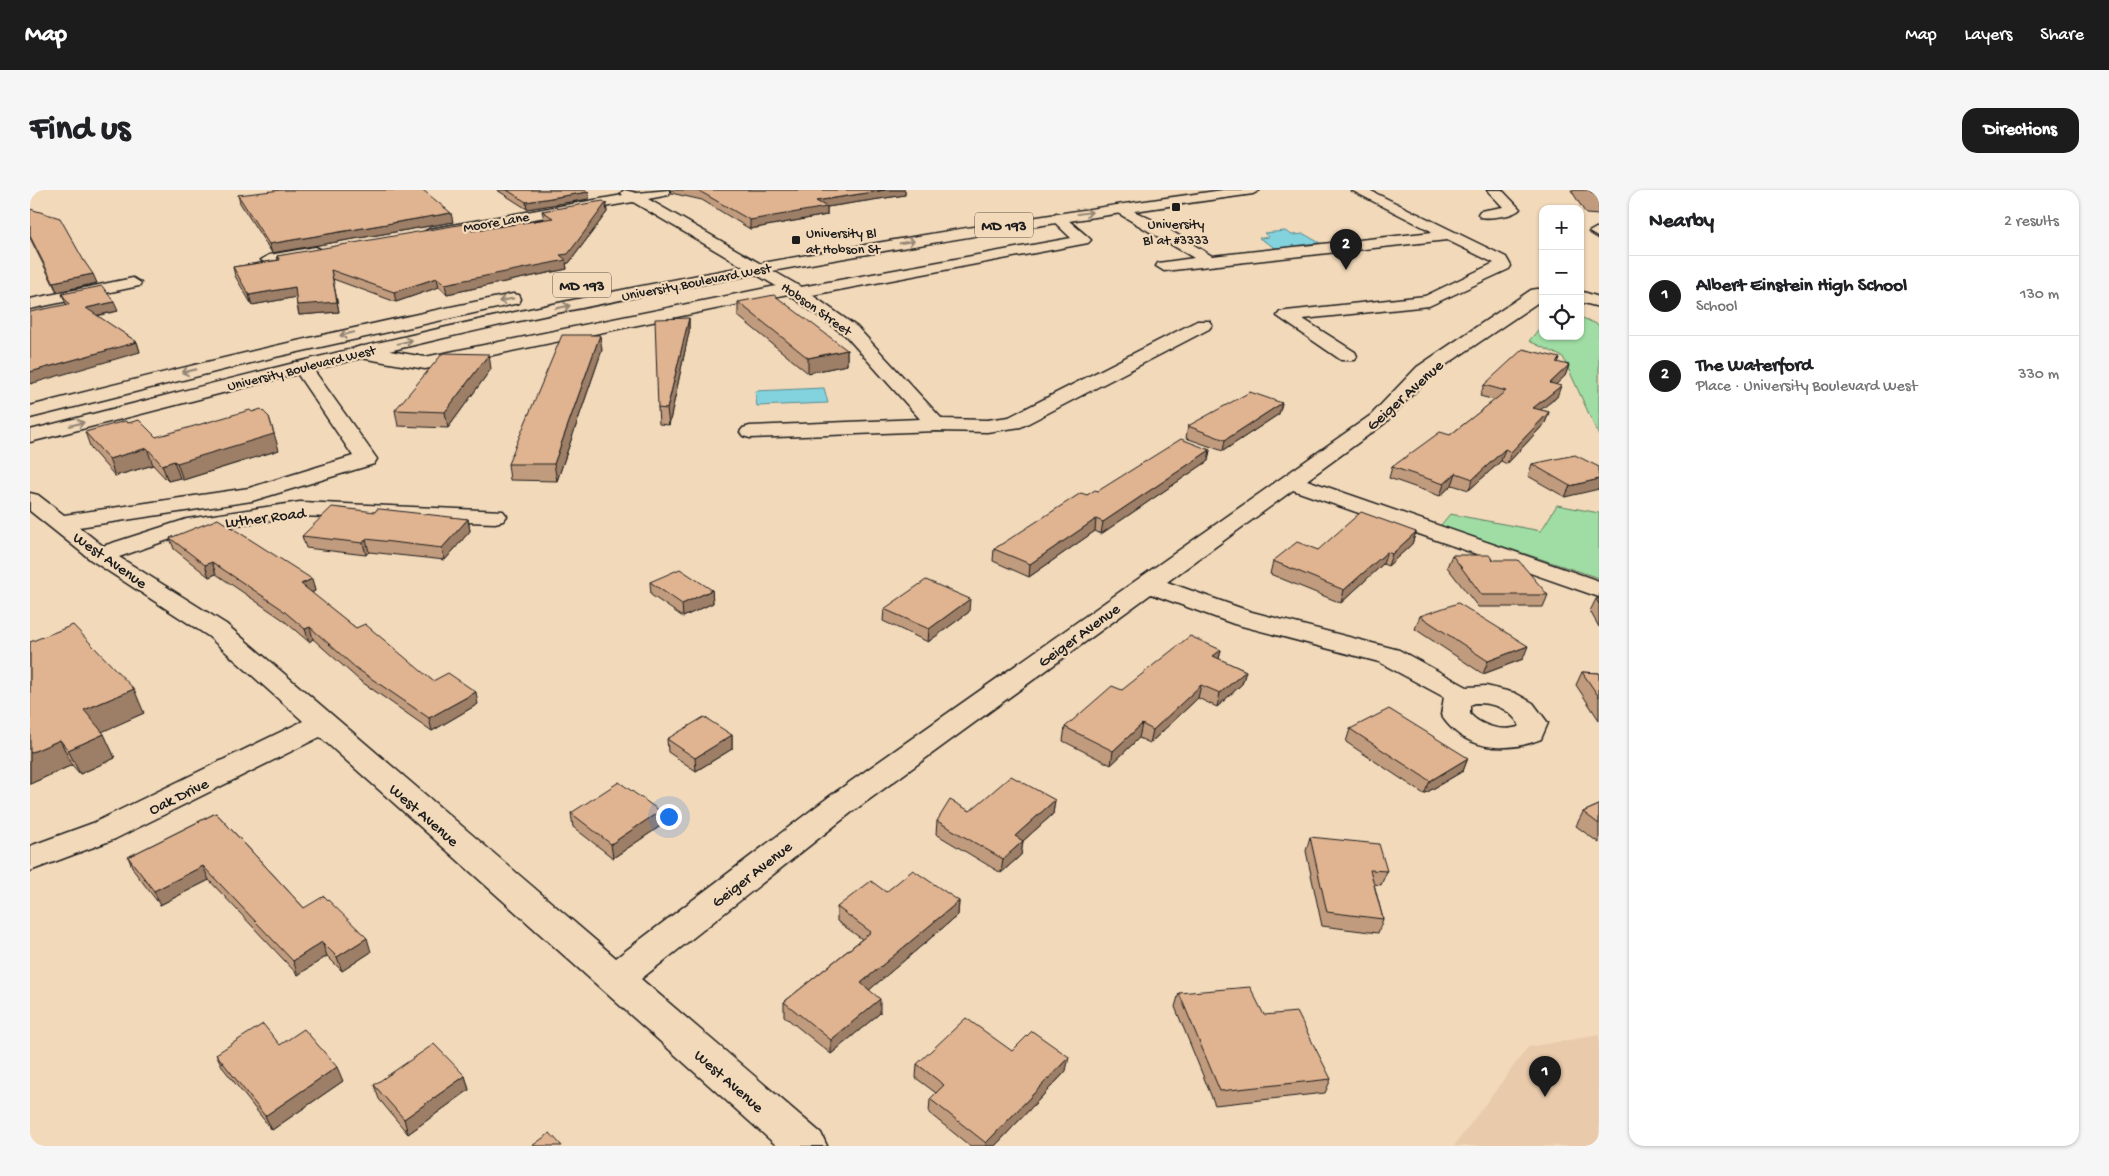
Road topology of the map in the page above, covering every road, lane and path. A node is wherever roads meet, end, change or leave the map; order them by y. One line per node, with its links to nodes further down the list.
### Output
1 (1140, 190): 7 (street, University Boulevard West / MD 193)
2 (1253, 190): 8 (street, University Boulevard West / MD 193)
3 (1358, 190): 11 (street)
4 (1494, 190): 9 (street)
5 (664, 192): 6 (street, Moore Lane)
6 (629, 194): 10 (street, Moore Lane); 14 (street, Hobson Street)
7 (1059, 205): 8 (street, University Boulevard West / MD 193, one-way to 8); 19 (street, University Boulevard West / MD 193, one-way to 7); 21 (street)
8 (1118, 208): 17 (street)
9 (1485, 214)
10 (416, 235)
11 (1451, 235): 17 (street); 29 (street)
12 (332, 249): 15 (street)
13 (763, 252): 14 (street, University Boulevard West)
14 (735, 257): 16 (street, University Boulevard West); 19 (street, Hobson Street)
15 (269, 260)
16 (710, 261)
17 (1209, 261): 18 (street)
18 (1164, 266)
19 (756, 270): 21 (street, Hobson Street); 28 (street, University Boulevard West / MD 193, one-way to 19)
20 (133, 283): 26 (street)
21 (795, 291): 28 (street); 32 (street, Hobson Street)
22 (1539, 294): 35 (street, Geiger Avenue)
23 (526, 296): 31 (street, University Boulevard West, one-way to 31)
24 (1584, 297): 25 (street)
25 (1599, 302)
26 (30, 304)
27 (1203, 325): 32 (street)
28 (361, 352): 30 (street, University Boulevard West / MD 193)
29 (1348, 356)
30 (301, 366): 34 (street, University Boulevard West / MD 193, one-way to 30); 38 (street)
31 (30, 412)
32 (936, 425): 33 (street)
33 (750, 432)
34 (30, 436)
35 (1291, 482): 40 (street, Geiger Avenue); 41 (street)
36 (30, 500): 38 (street, West Avenue)
37 (495, 516): 39 (street, Luther Road)
38 (60, 523): 39 (street, West Avenue)
39 (100, 555): 43 (street, West Avenue)
40 (1148, 584): 42 (street); 45 (street, Geiger Avenue)
41 (1599, 589)
42 (1462, 696)
43 (322, 724): 44 (street, Oak Drive); 45 (street, West Avenue)
44 (30, 859)
45 (615, 979): 46 (street, West Avenue)
46 (806, 1146)

